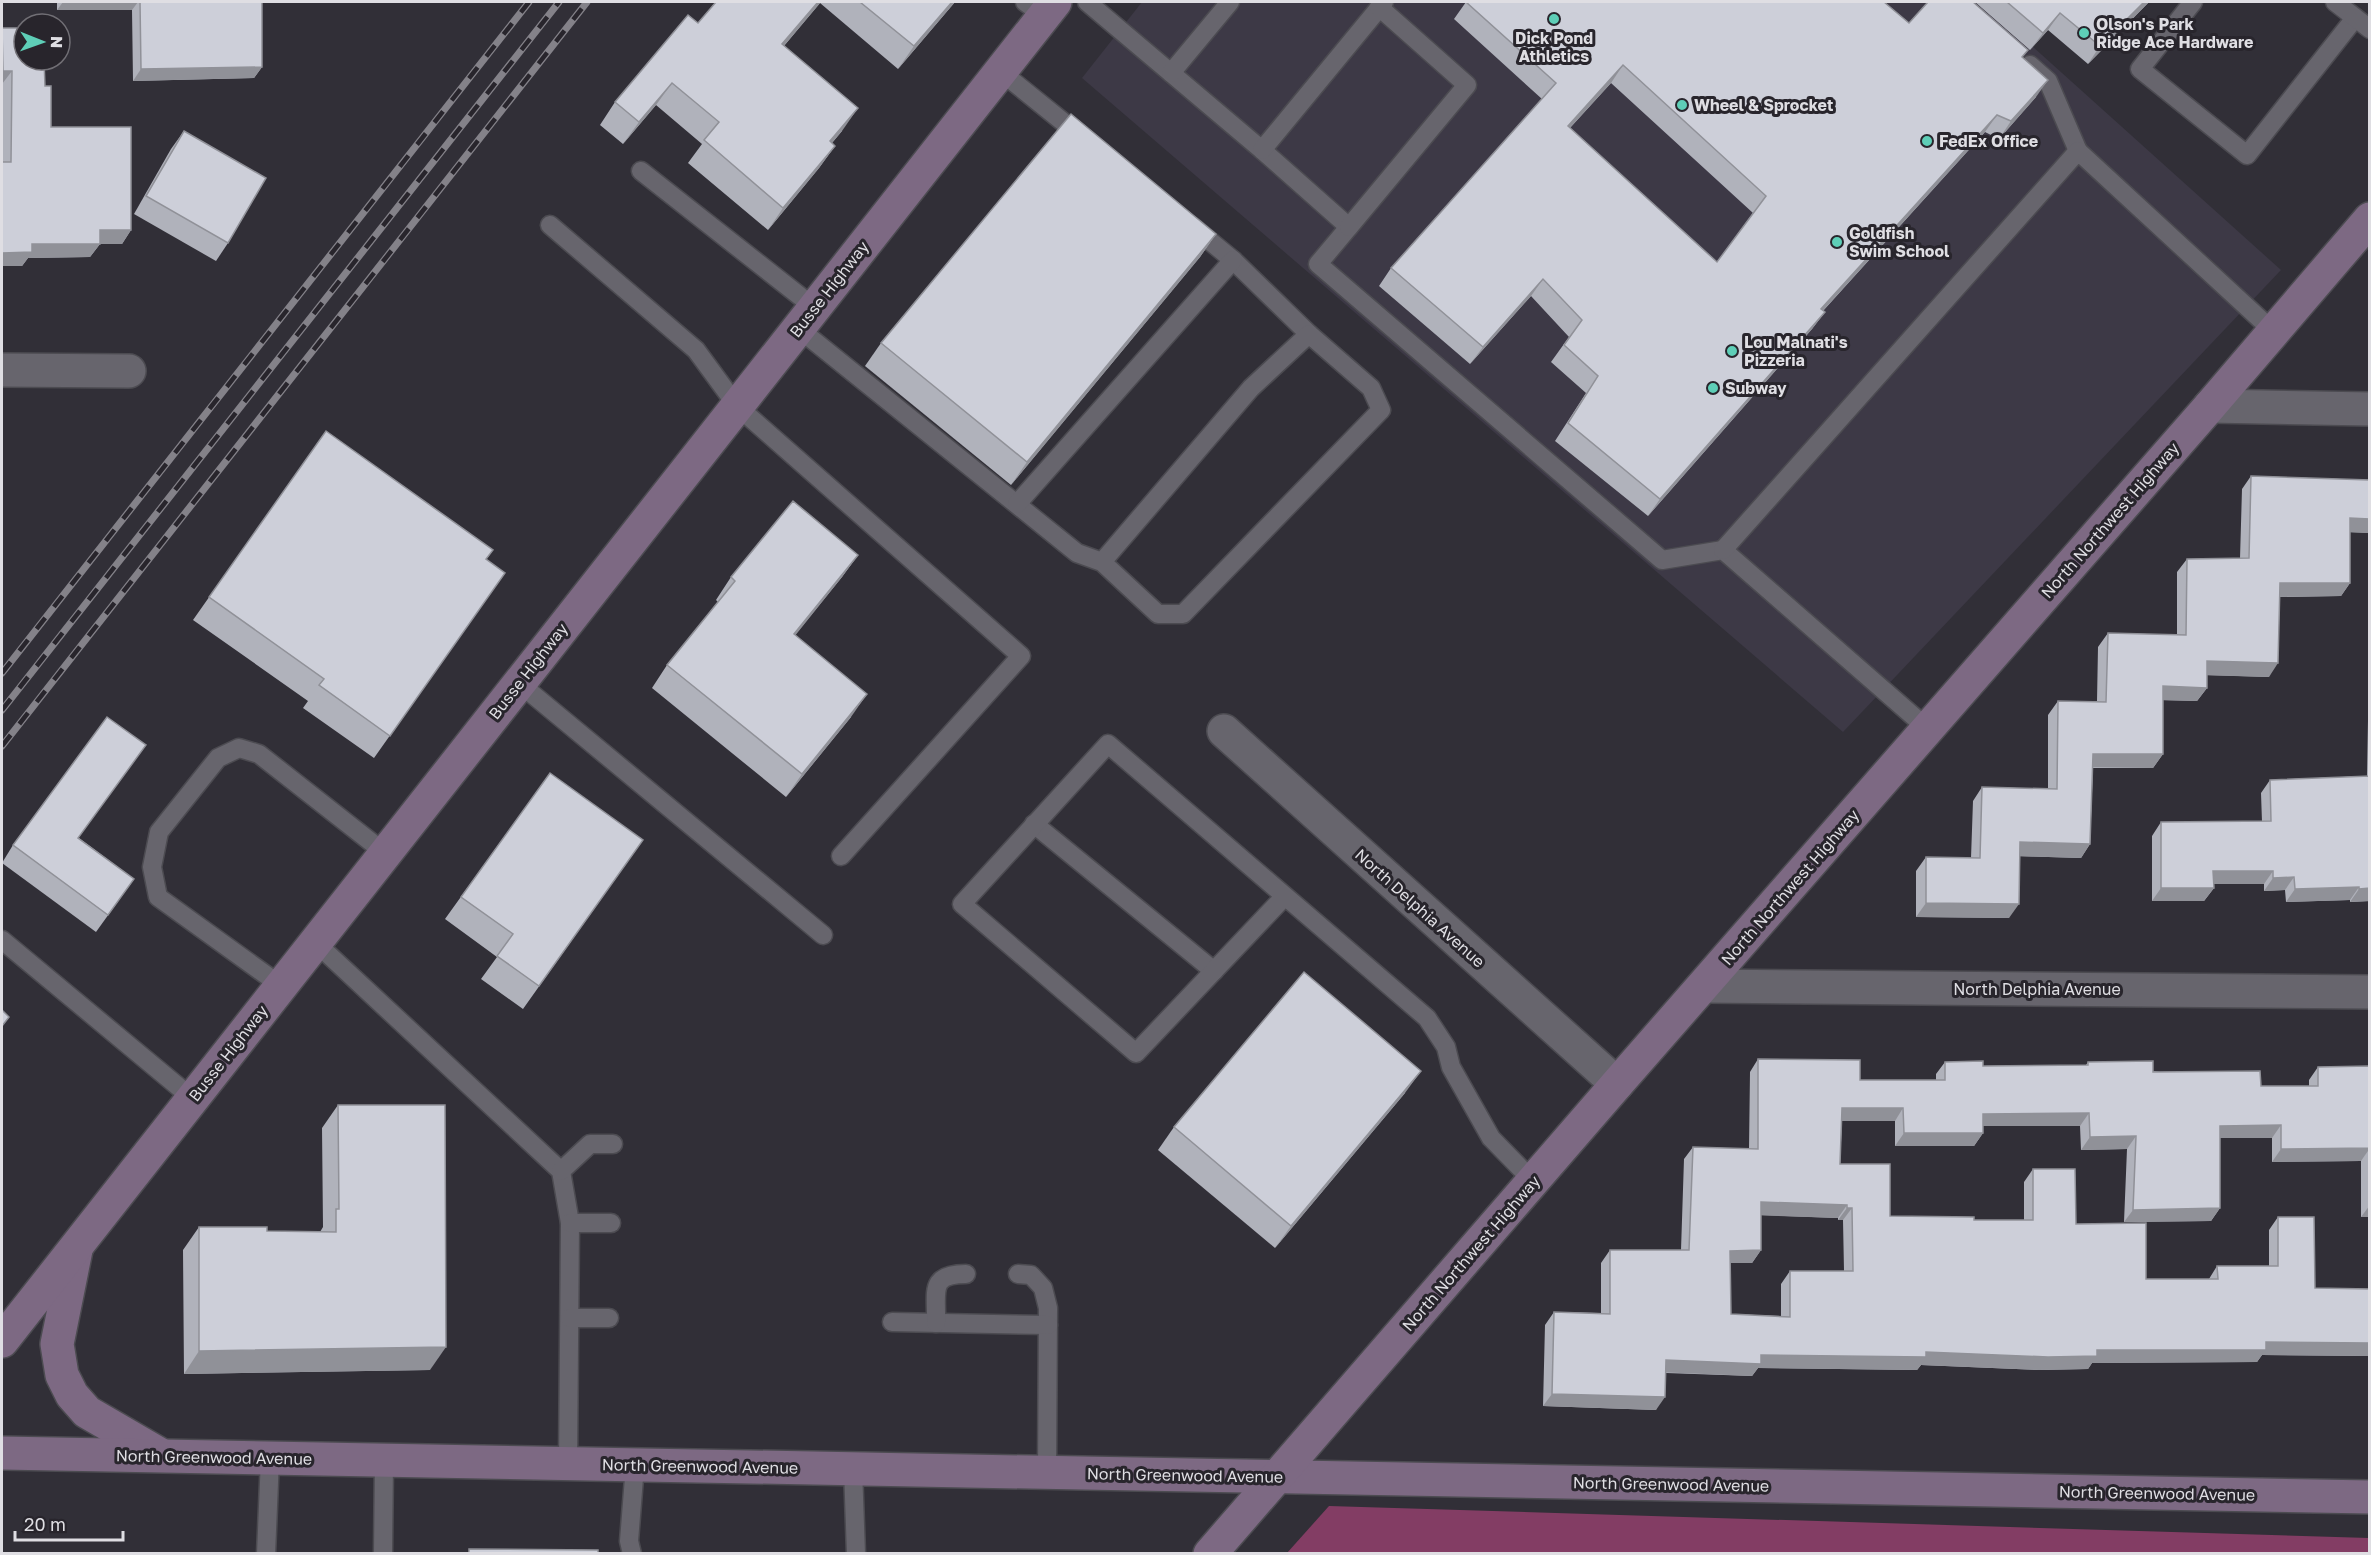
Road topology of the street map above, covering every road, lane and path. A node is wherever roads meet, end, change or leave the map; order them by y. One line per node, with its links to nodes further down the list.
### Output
1 (1087, 2): 10 (lane)
2 (1230, 2): 10 (lane)
3 (2193, 2): 7 (lane)
4 (2335, 2): 7 (lane)
5 (1381, 4): 12 (lane); 18 (lane)
6 (1041, 6): 9 (main road, Busse Highway)
7 (2362, 24)
8 (2014, 51): 13 (lane)
9 (1000, 71): 11 (lane); 20 (main road, Busse Highway)
10 (1171, 73): 12 (lane)
11 (1093, 147)
12 (1262, 150): 18 (lane)
13 (2078, 151): 21 (lane); 29 (lane)
14 (641, 171): 20 (lane)
15 (1177, 214): 19 (lane)
16 (2370, 219): 21 (main road, North Northwest Highway)
17 (550, 225): 25 (lane)
18 (1349, 227): 29 (lane)
19 (1233, 260): 22 (lane); 28 (lane)
20 (807, 318): 25 (main road, Busse Highway); 28 (lane)
21 (2272, 331): 26 (main road, North Northwest Highway)
22 (1309, 334): 30 (lane); 30 (lane)
23 (2, 370): 24 (street)
24 (129, 371)
25 (737, 406): 31 (main road, Busse Highway); 36 (lane)
26 (2210, 406): 27 (street); 32 (main road, North Northwest Highway)
27 (2370, 408)
28 (1017, 504): 30 (lane)
29 (1723, 550): 32 (lane)
30 (1102, 562)
31 (519, 683): 35 (main road, Busse Highway); 38 (lane)
32 (1928, 729): 43 (main road, North Northwest Highway)
33 (1224, 731): 45 (street, North Delphia Avenue)
34 (1034, 824): 37 (lane); 41 (lane); 41 (lane)
35 (385, 853): 40 (main road, Busse Highway); 42 (lane)
36 (841, 856)
37 (1285, 896): 41 (lane); 49 (lane)
38 (823, 934)
39 (2, 940): 46 (lane)
40 (315, 942): 42 (main road, Busse Highway); 48 (lane)
41 (1214, 971)
42 (280, 986): 46 (main road, Busse Highway)
43 (1704, 986): 44 (street, North Delphia Avenue); 45 (main road, North Northwest Highway)
44 (2370, 992)
45 (1617, 1084): 49 (main road, North Northwest Highway)
46 (192, 1098): 52 (main road, Busse Highway)
47 (613, 1144): 48 (lane)
48 (561, 1171): 50 (lane)
49 (1533, 1181): 69 (main road, North Northwest Highway)
50 (570, 1223): 51 (lane); 55 (lane)
51 (611, 1223)
52 (77, 1245): 60 (main road, Busse Highway); 62 (main road)
53 (966, 1274): 58 (lane)
54 (1018, 1274): 59 (lane)
55 (570, 1318): 56 (lane); 65 (lane)
56 (609, 1318)
57 (892, 1322): 58 (lane)
58 (936, 1323): 59 (lane)
59 (1048, 1325): 68 (lane)
60 (2, 1341)
61 (2, 1453): 62 (main road, North Greenwood Avenue)
62 (162, 1456): 63 (main road, North Greenwood Avenue)
63 (270, 1458): 64 (main road, North Greenwood Avenue); 71 (lane)
64 (384, 1460): 65 (main road, North Greenwood Avenue); 72 (lane)
65 (568, 1464): 66 (main road, North Greenwood Avenue)
66 (635, 1465): 67 (main road, North Greenwood Avenue); 73 (lane)
67 (853, 1469): 68 (main road, North Greenwood Avenue); 74 (lane)
68 (1047, 1473): 69 (main road, North Greenwood Avenue)
69 (1277, 1477): 70 (main road, North Greenwood Avenue); 75 (main road, North Northwest Highway)
70 (2370, 1497)
71 (266, 1554)
72 (383, 1554)
73 (633, 1554)
74 (856, 1554)
75 (1210, 1554)

